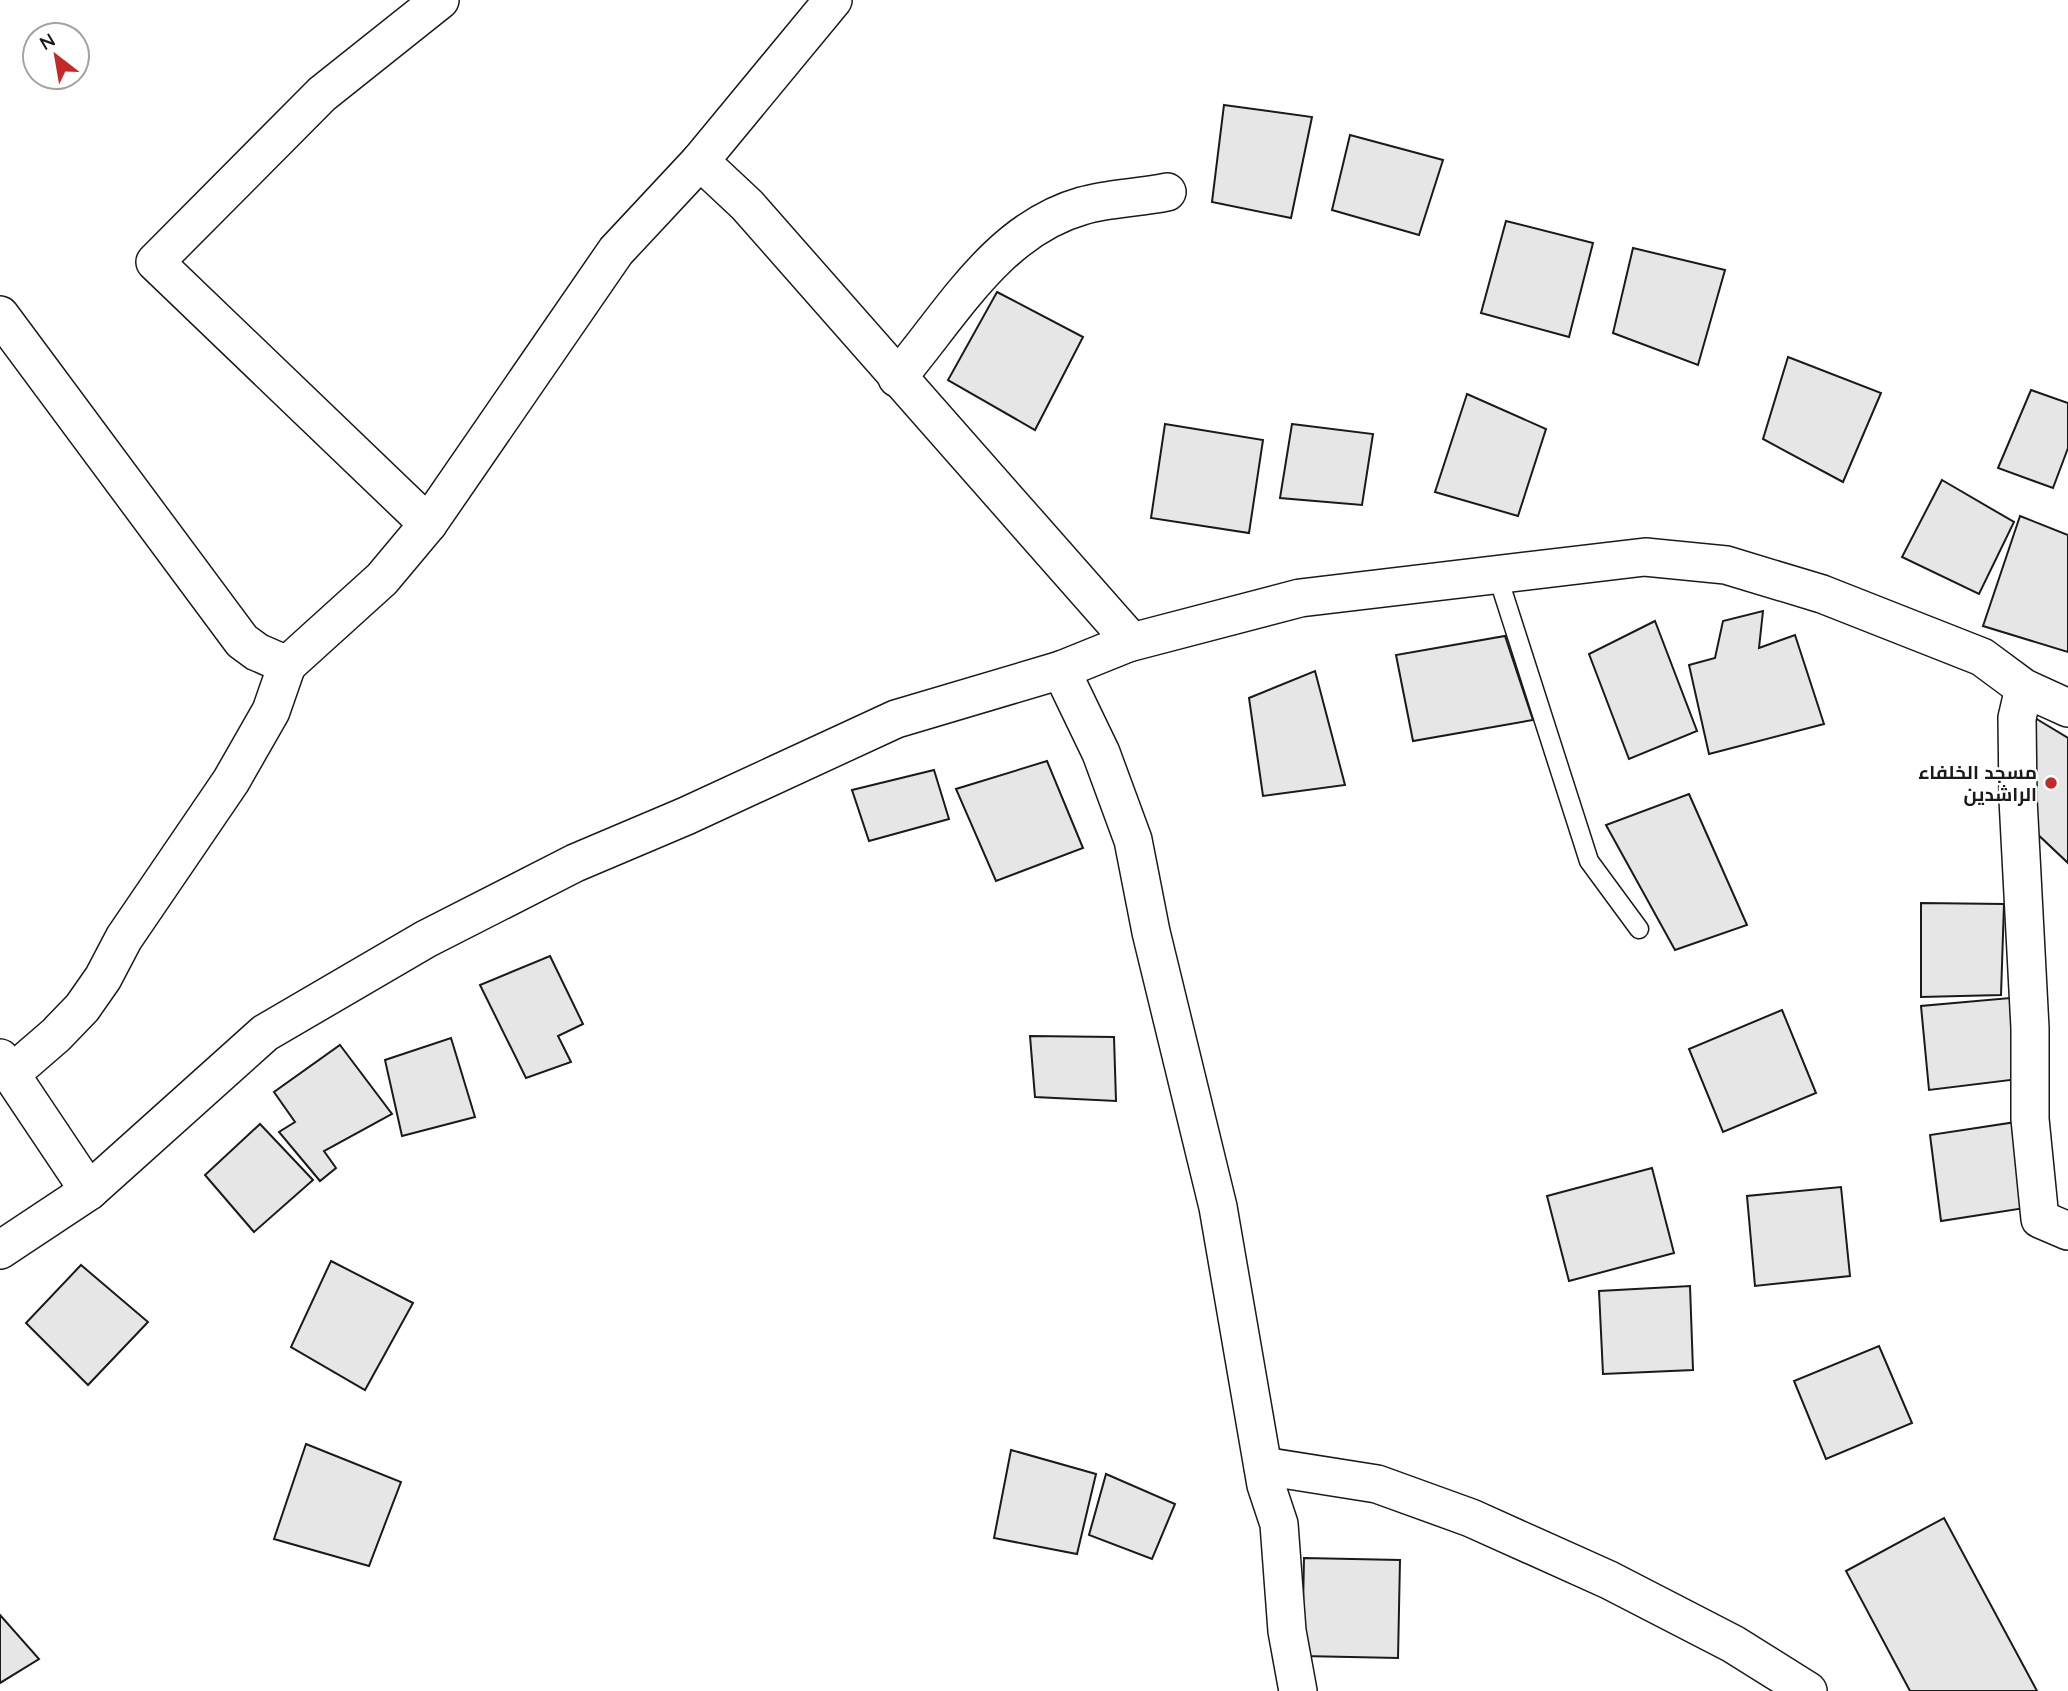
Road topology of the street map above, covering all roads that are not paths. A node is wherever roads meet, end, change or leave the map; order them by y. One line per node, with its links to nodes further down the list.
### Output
1 (440, 0): 7 (street)
2 (834, 0): 3 (street)
3 (700, 161): 6 (street); 7 (street)
4 (1167, 192): 6 (street)
5 (0, 316): 10 (street)
6 (897, 378): 9 (street)
7 (428, 524): 10 (street)
8 (1497, 573): 9 (street); 12 (street); 14 (lane)
9 (1128, 643): 11 (street)
10 (287, 665): 15 (street)
11 (1061, 670): 16 (street); 19 (street)
12 (2024, 688): 13 (street); 17 (street)
13 (2068, 708)
14 (1639, 929)
15 (5, 1066): 16 (street)
16 (89, 1191): 18 (street)
17 (2068, 1231)
18 (0, 1250)
19 (1263, 1466): 20 (street); 21 (street)
20 (1298, 1691)
21 (1808, 1691)

